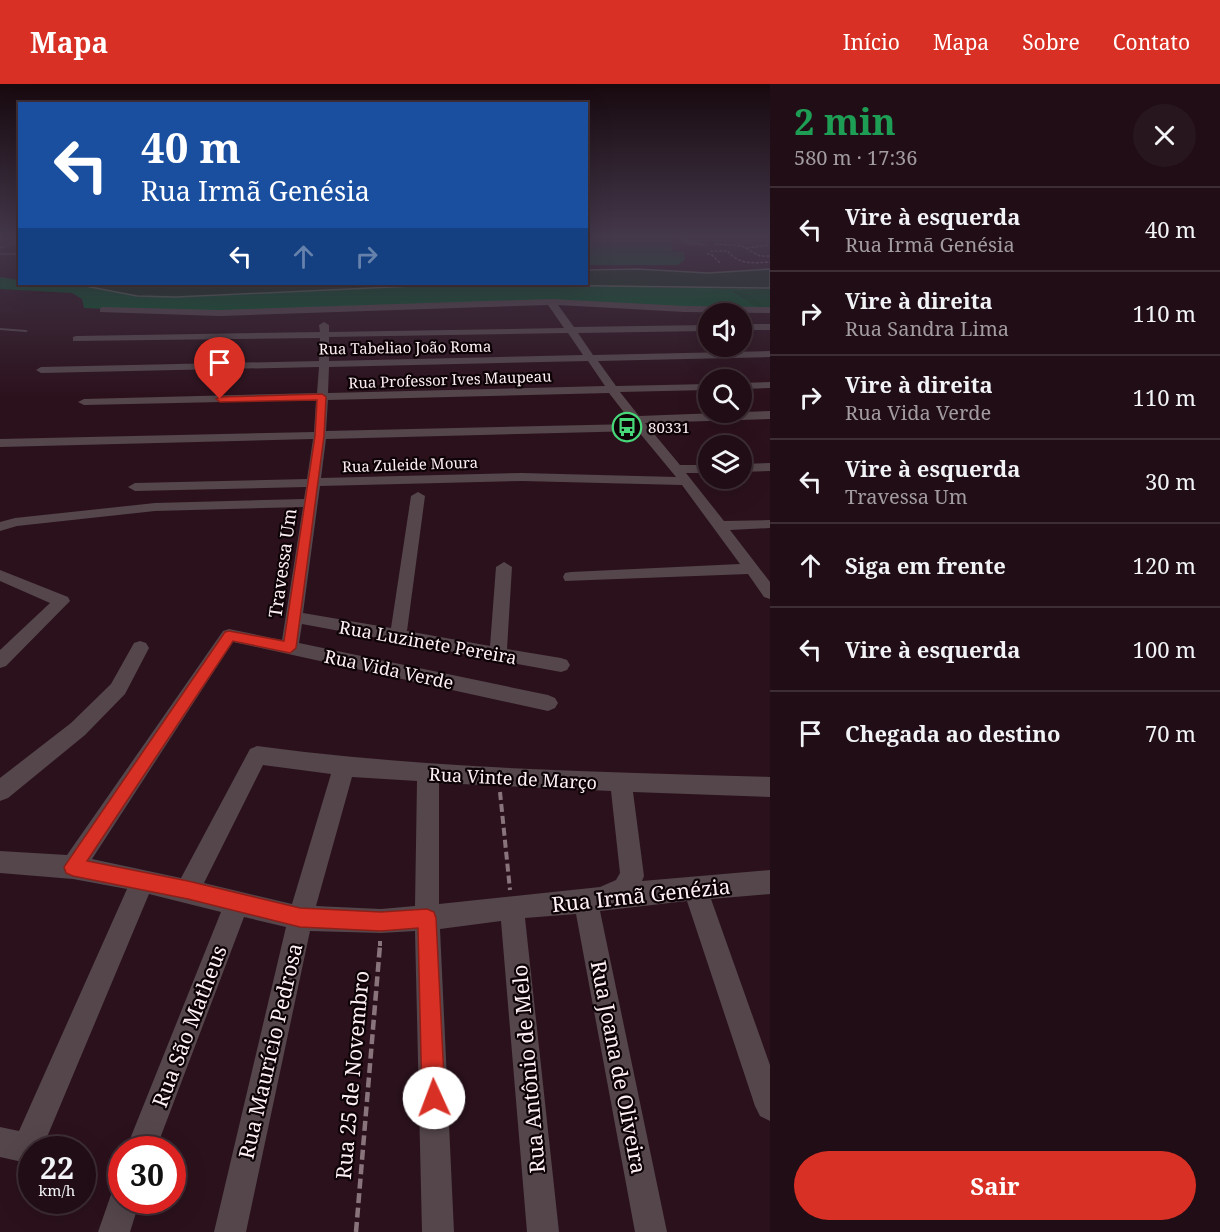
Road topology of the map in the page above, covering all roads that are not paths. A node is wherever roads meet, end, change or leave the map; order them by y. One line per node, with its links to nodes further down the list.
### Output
1 (551, 302): 3 (street); 4 (street); 10 (street)
2 (103, 310): 4 (street)
3 (770, 310)
4 (323, 311): 11 (street, Travessa Um)
5 (752, 327): 6 (street)
6 (770, 327)
7 (698, 328): 10 (street)
8 (0, 329): 9 (lane)
9 (26, 331)
10 (571, 331): 11 (street); 14 (street)
11 (325, 335): 12 (street); 15 (street, Travessa Um)
12 (76, 339)
13 (770, 354): 14 (street, Rua Tabeliao João Roma)
14 (591, 358): 15 (street, Rua Tabeliao João Roma); 20 (street)
15 (324, 363): 16 (street, Rua Tabeliao João Roma); 21 (street, Travessa Um)
16 (41, 370)
17 (770, 385): 18 (street)
18 (752, 386)
19 (698, 387): 20 (street, Rua Professor Ives Maupeau)
20 (612, 389): 21 (street, Rua Professor Ives Maupeau); 24 (street)
21 (322, 397): 22 (street, Rua Professor Ives Maupeau); 25 (street, Travessa Um)
22 (84, 402)
23 (770, 415): 24 (street)
24 (638, 424): 25 (street); 30 (street)
25 (320, 436): 26 (street); 32 (street, Travessa Um)
26 (0, 443)
27 (770, 467): 29 (street)
28 (698, 468): 30 (street)
29 (752, 468)
30 (677, 469): 31 (street)
31 (686, 481): 32 (street, Rua Zuleide Moura); 37 (street)
32 (313, 484): 33 (street, Rua Zuleide Moura); 35 (street, Travessa Um)
33 (135, 487)
34 (418, 496): 45 (street)
35 (310, 503): 38 (street); 44 (street, Travessa Um)
36 (770, 524): 37 (street)
37 (719, 526): 40 (street)
38 (0, 527)
39 (504, 567): 48 (street)
40 (752, 569): 42 (street); 43 (street)
41 (0, 575): 49 (street)
42 (571, 577)
43 (770, 593)
44 (294, 617): 45 (street, Rua Luzinete Pereira); 47 (street, Travessa Um)
45 (398, 636): 48 (street, Rua Luzinete Pereira)
46 (140, 648): 56 (street)
47 (290, 648): 51 (street, Rua Vida Verde); 58 (street, Rua Vida Verde)
48 (498, 654): 50 (street, Rua Luzinete Pereira)
49 (0, 661)
50 (561, 665)
51 (548, 704)
52 (344, 767): 53 (street, Rua Vinte de Março); 62 (street, Rua Vinte de Março); 66 (street, Rua Maurício Pedrosa)
53 (428, 773): 54 (street, Rua Vinte de Março); 67 (street)
54 (621, 784): 55 (street, Rua Vinte de Março); 63 (street)
55 (770, 787)
56 (0, 791)
57 (0, 862): 58 (street, Rua Irmã Genézia)
58 (73, 867): 59 (street, Rua Irmã Genézia)
59 (143, 880): 62 (street, Rua Irmã Genézia); 70 (street)
60 (770, 882): 61 (street, Rua Irmã Genézia)
61 (695, 888): 63 (street, Rua Irmã Genézia); 68 (street)
62 (188, 890): 64 (street, Rua Irmã Genézia)
63 (586, 901): 65 (street, Rua Irmã Genézia); 76 (street, Rua Joana de Oliveira)
64 (237, 903): 66 (street, Rua Irmã Genézia); 69 (street, Rua São Matheus)
65 (512, 907): 67 (street, Rua Irmã Genézia); 75 (street, Rua Antônio de Melo)
66 (300, 918): 67 (street, Rua Irmã Genézia); 73 (street, Rua Maurício Pedrosa)
67 (427, 918): 74 (street)
68 (770, 1106)
69 (146, 1136)
70 (13, 1145)
71 (120, 1214): 72 (street)
72 (114, 1232)
73 (230, 1232)
74 (438, 1232)
75 (543, 1232)
76 (651, 1232)

